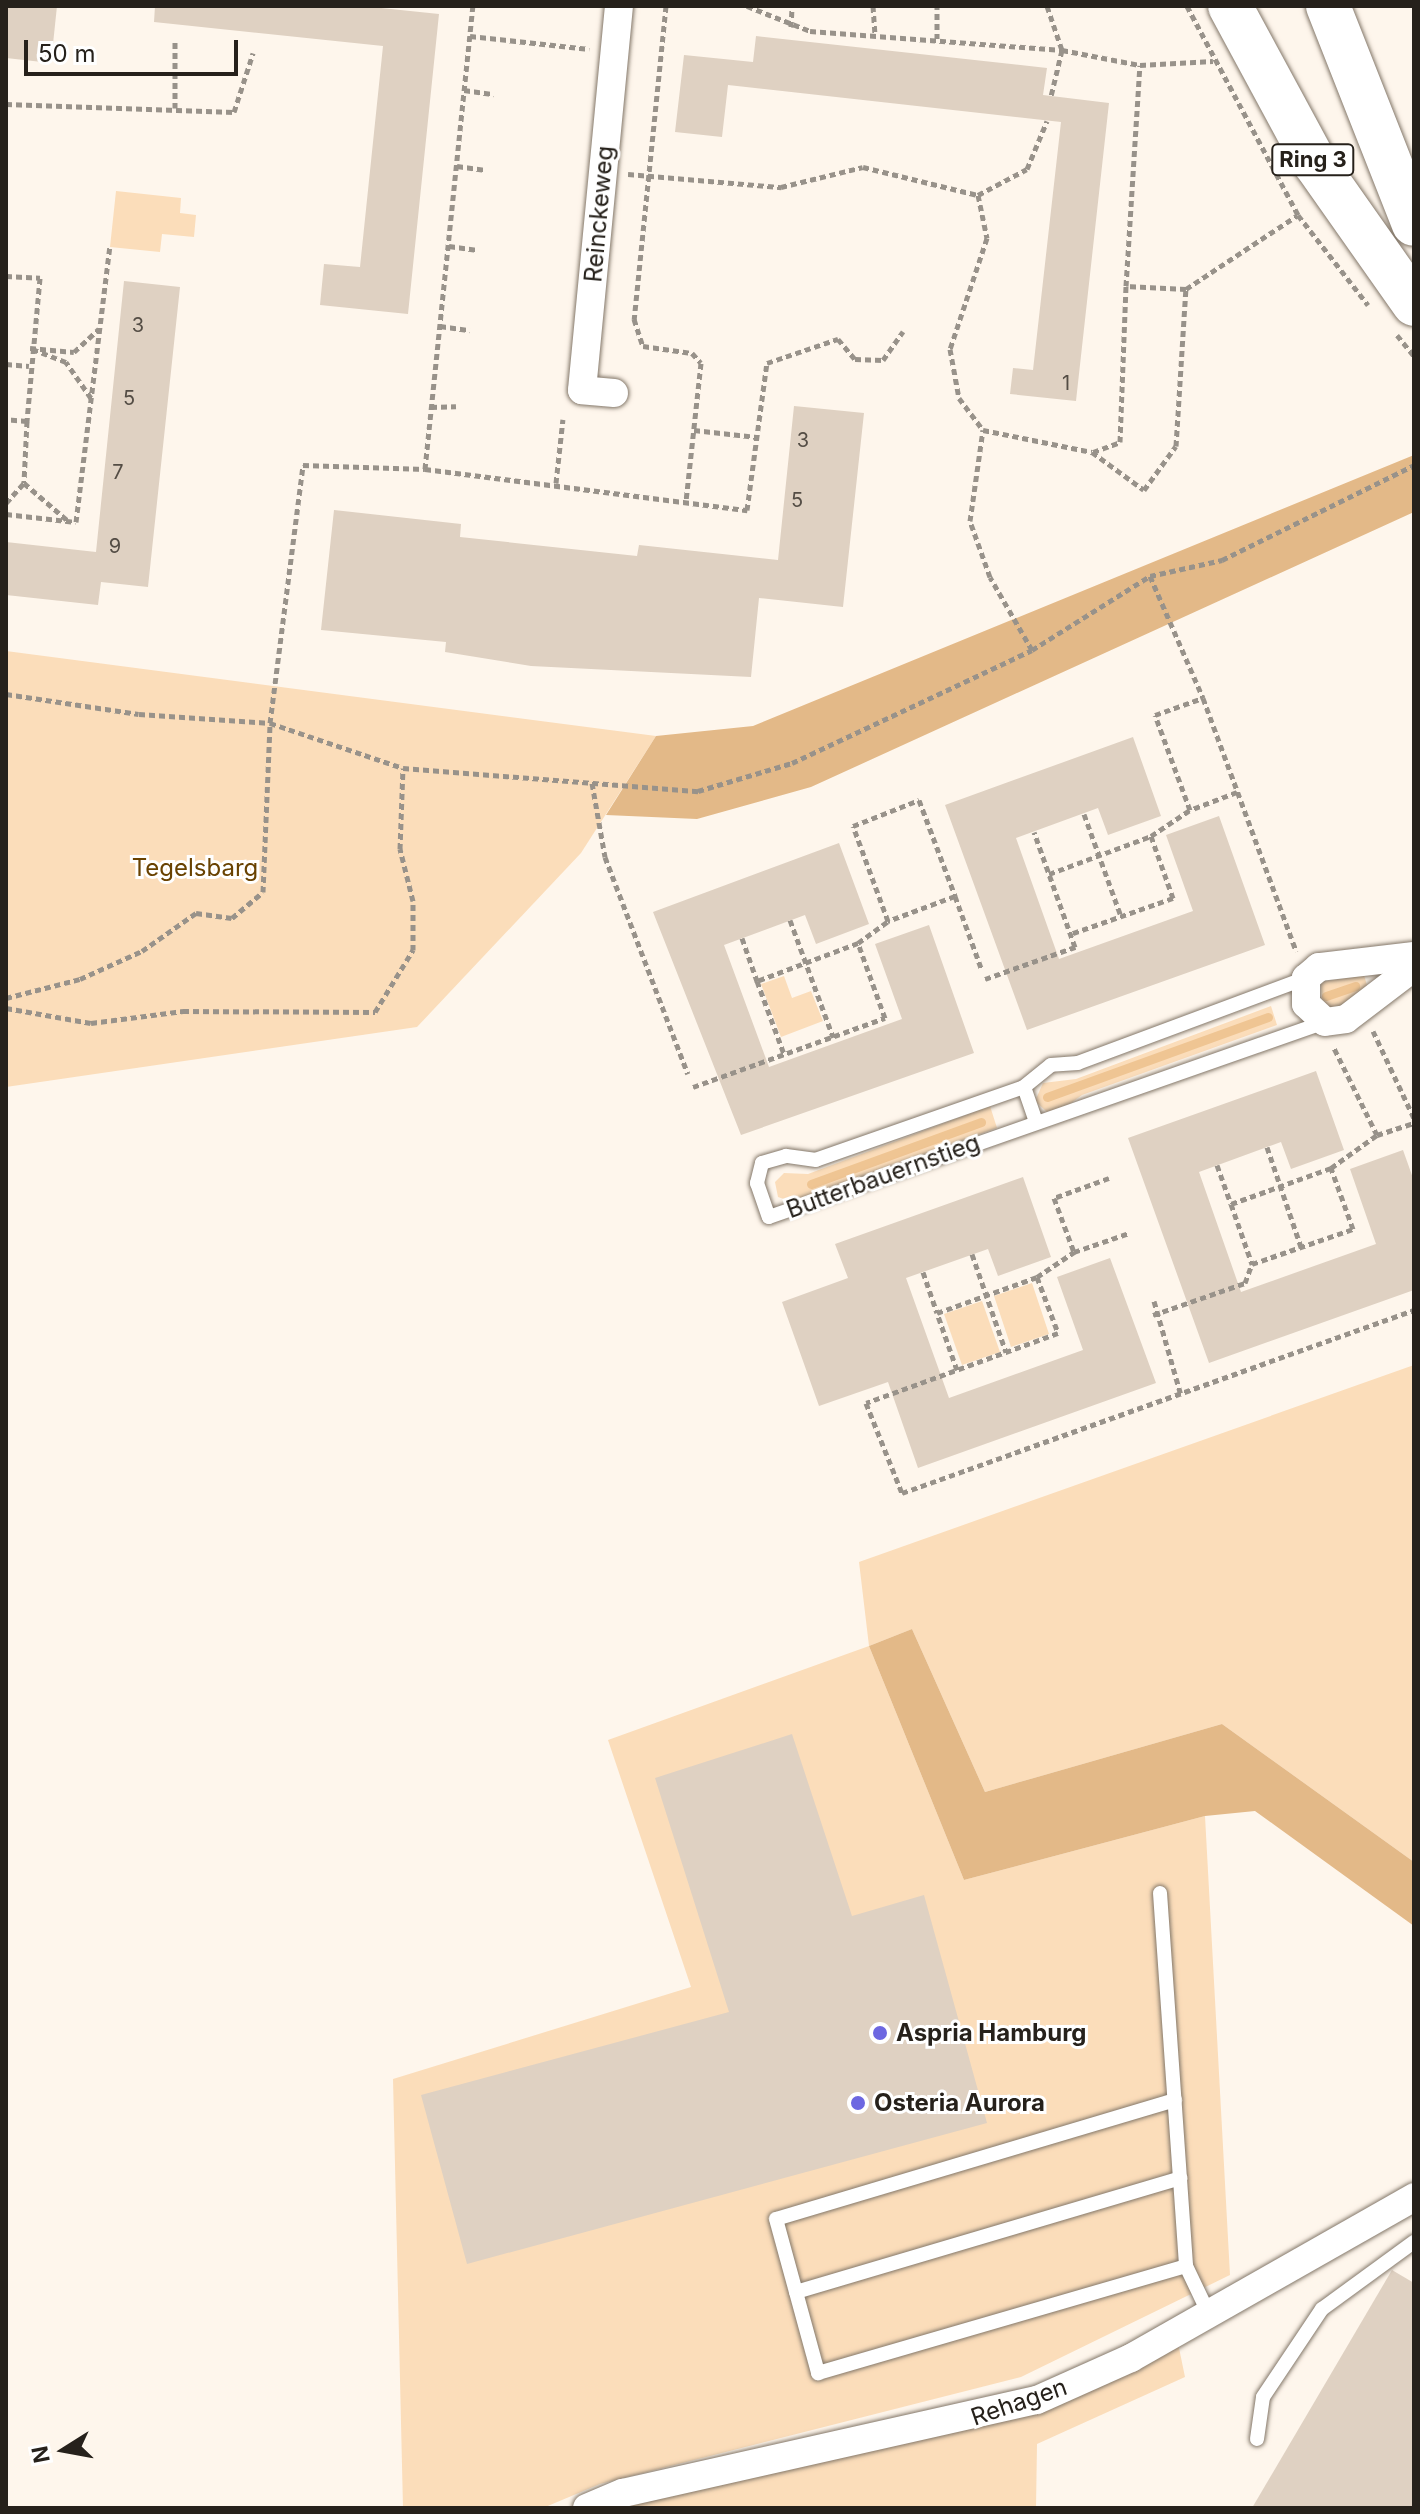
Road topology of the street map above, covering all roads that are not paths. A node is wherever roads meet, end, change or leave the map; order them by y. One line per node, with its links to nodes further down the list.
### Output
1 (619, 6): 6 (street, Reinckeweg)
2 (1230, 6): 5 (main road, Ring 3)
3 (1328, 6): 4 (main road, Ring 3)
4 (1414, 224)
5 (1405, 319)
6 (614, 393)
7 (1414, 956): 9 (street, Butterbauernstieg)
8 (1414, 967): 10 (street, Butterbauernstieg)
9 (1306, 978): 10 (street); 11 (lane, Butterbauernstieg)
10 (1325, 1022): 12 (lane, Butterbauernstieg)
11 (1024, 1087): 12 (lane); 12 (lane, Butterbauernstieg)
12 (1036, 1121)
13 (1160, 1893): 14 (lane)
14 (1175, 2100): 15 (lane); 19 (lane)
15 (1180, 2178): 18 (lane); 19 (lane)
16 (1414, 2197): 20 (street, Rehagen)
17 (1414, 2242): 21 (lane)
18 (1186, 2266): 19 (lane); 20 (lane)
19 (796, 2292)
20 (1207, 2310): 22 (street, Rehagen)
21 (1257, 2439)
22 (587, 2508)

